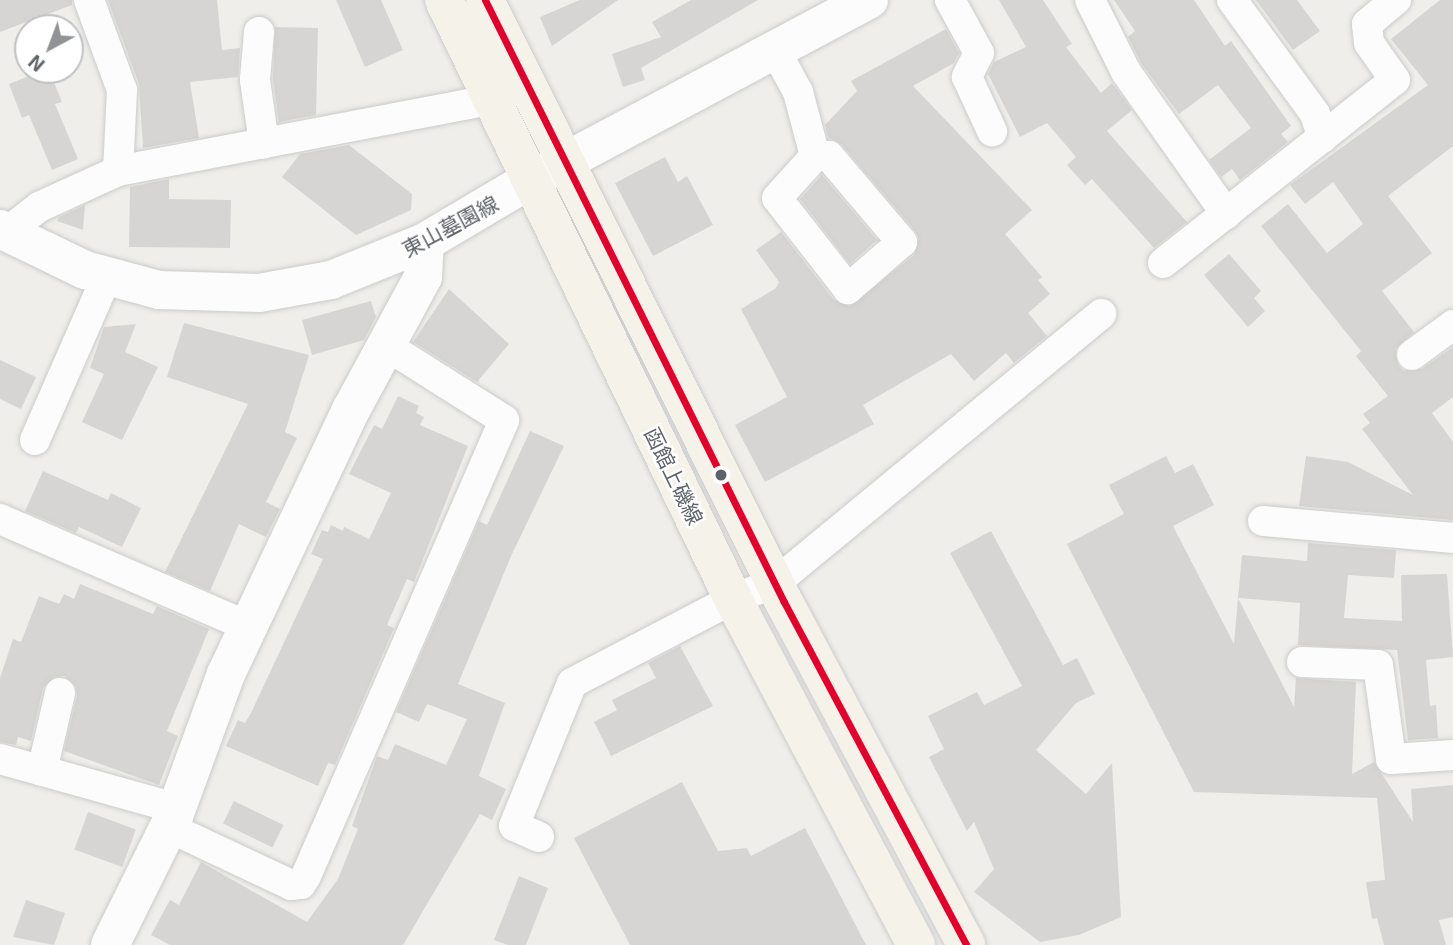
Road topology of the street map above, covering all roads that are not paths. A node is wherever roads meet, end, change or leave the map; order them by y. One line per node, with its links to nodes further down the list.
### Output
1 (89, 0): 16 (street)
2 (444, 0): 11 (main road, 函館上磯線)
3 (485, 0): 17 (main road, 函館上磯線)
4 (869, 0): 10 (street, 東山墓園線)
5 (950, 0): 12 (street)
6 (1090, 0): 18 (street)
7 (1232, 0): 13 (street)
8 (1396, 0): 13 (street)
9 (259, 32): 14 (street)
10 (775, 50): 15 (street); 17 (street, 東山墓園線)
11 (489, 100): 14 (street); 17 (main road, 函館上磯線)
12 (992, 131)
13 (1323, 138): 18 (street)
14 (264, 143): 16 (street)
15 (815, 156)
16 (118, 171): 19 (street)
17 (546, 172): 20 (street, 東山墓園線); 31 (main road, 函館上磯線); 32 (main road, 函館上磯線)
18 (1226, 214): 21 (street)
19 (3, 231): 22 (street, 東山墓園線)
20 (425, 242): 22 (street, 東山墓園線); 25 (street)
21 (1163, 263)
22 (107, 276): 27 (street)
23 (1101, 314): 31 (street)
24 (1453, 325): 26 (street)
25 (384, 344): 33 (street); 39 (street)
26 (1412, 355)
27 (34, 440)
28 (0, 519): 33 (street)
29 (1263, 521): 30 (street)
30 (1453, 538)
31 (775, 583): 32 (street); 43 (main road, 函館上磯線)
32 (733, 599): 40 (street); 42 (main road, 函館上磯線)
33 (248, 627): 39 (street)
34 (1302, 662): 36 (street)
35 (61, 693): 38 (street)
36 (1453, 755)
37 (0, 759): 38 (street)
38 (42, 771): 39 (street)
39 (172, 818): 41 (street)
40 (539, 837)
41 (110, 945)
42 (916, 945)
43 (966, 945)

